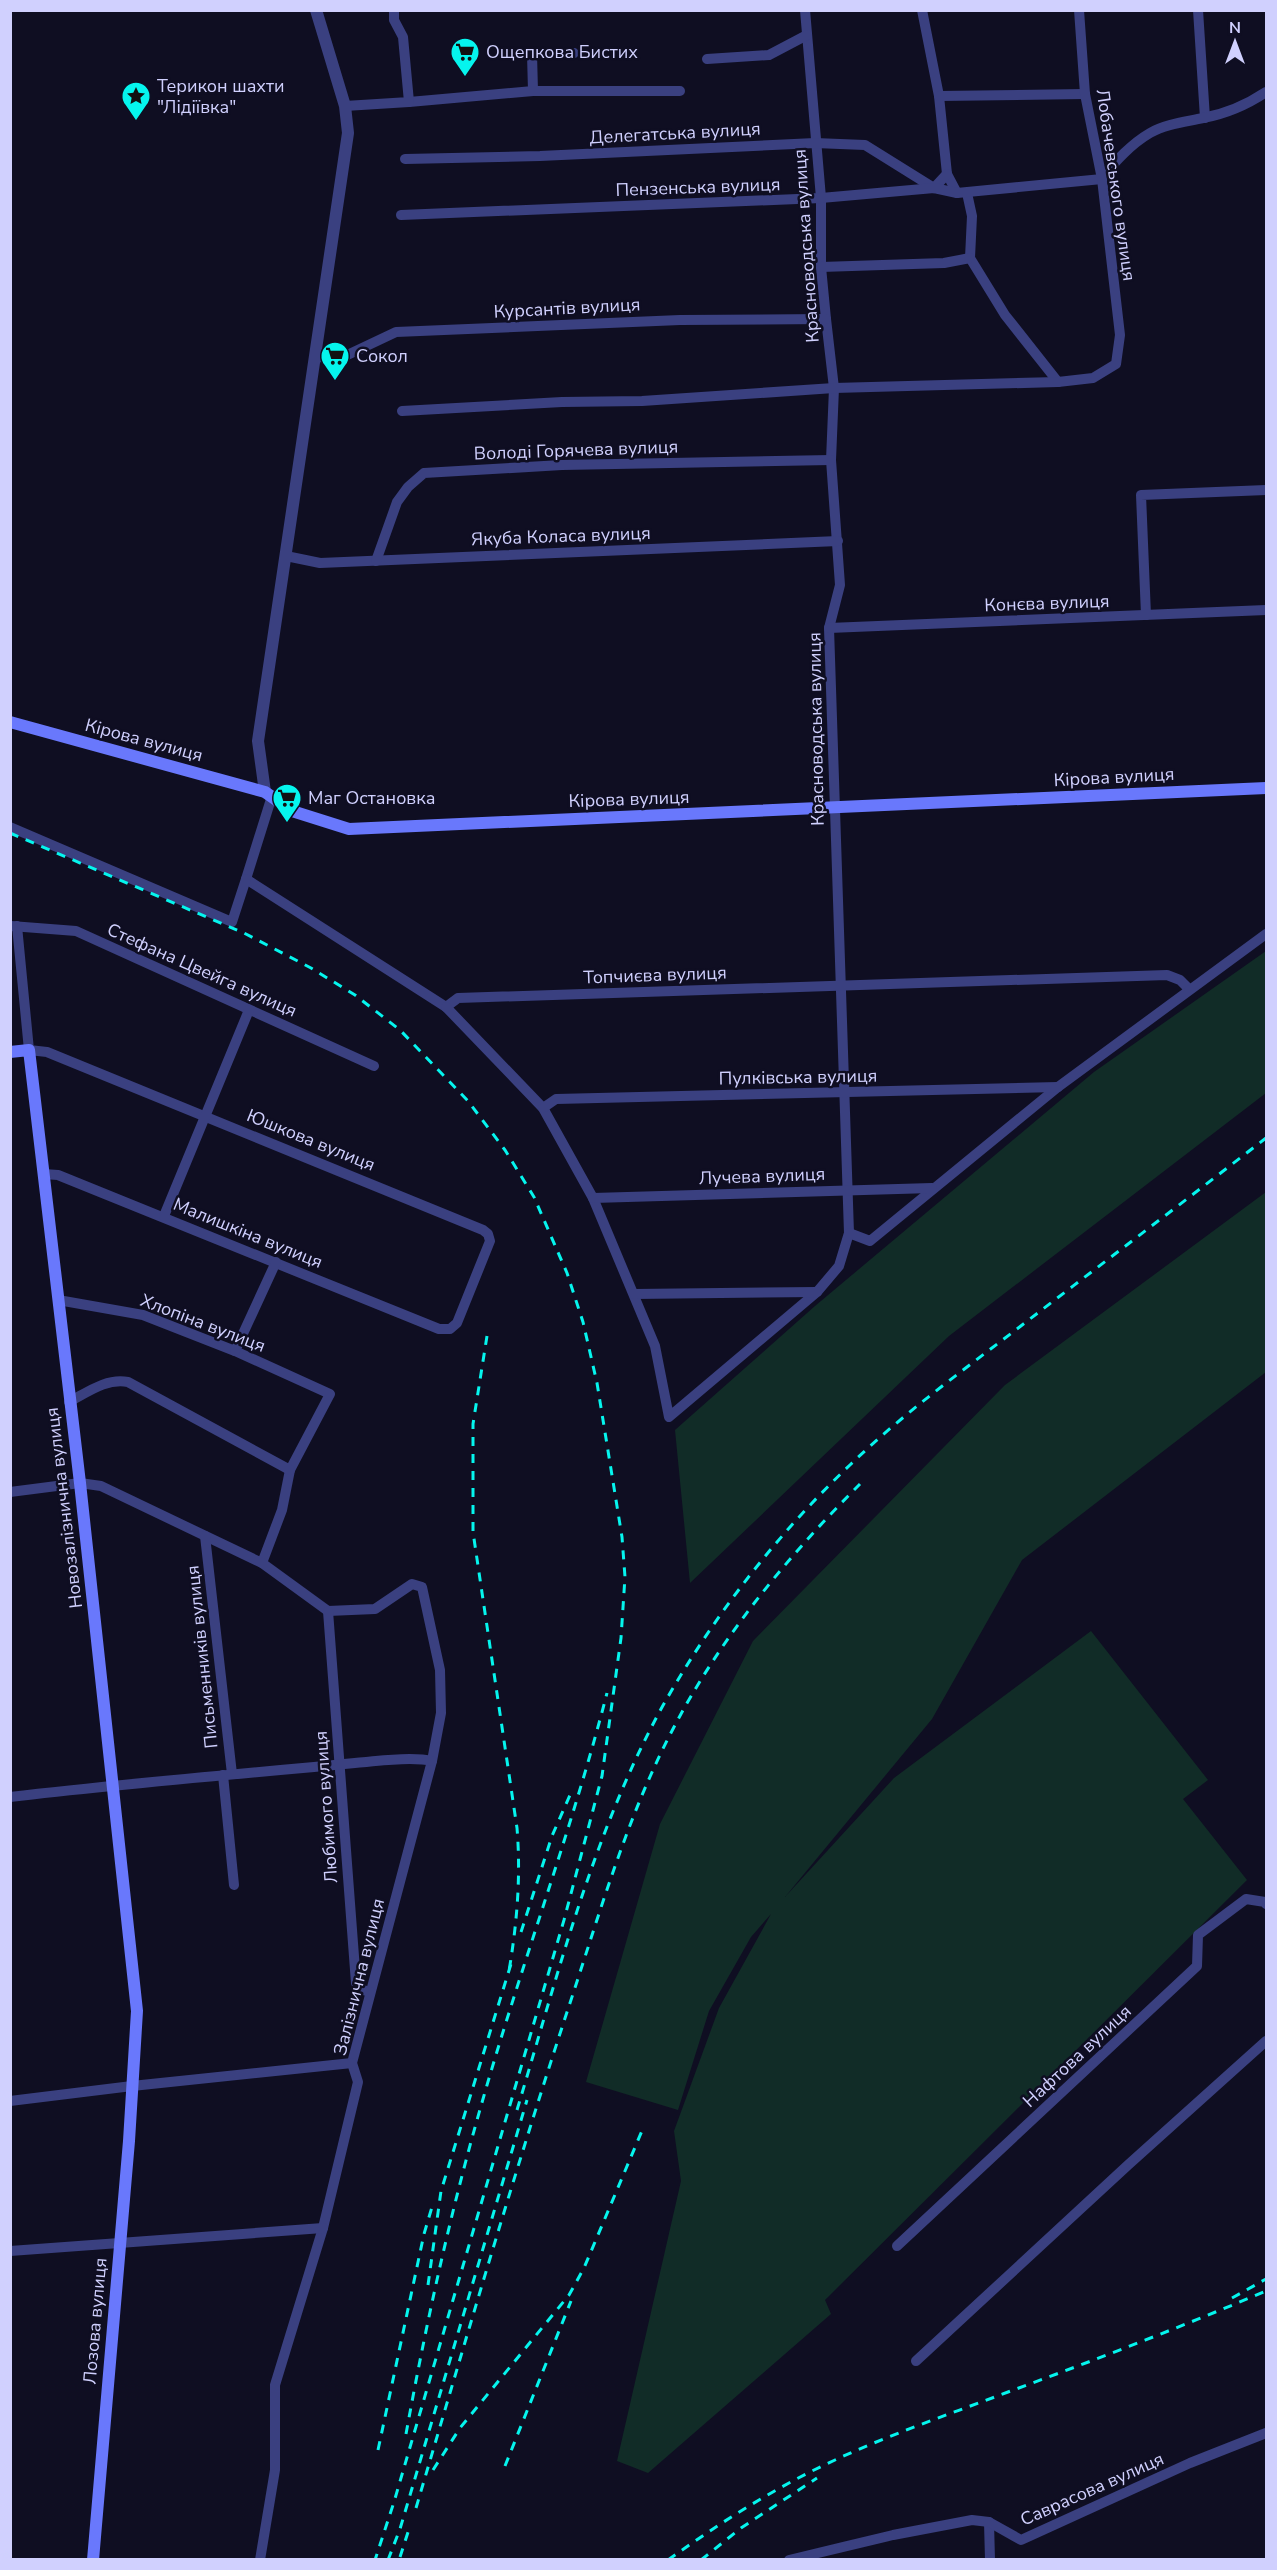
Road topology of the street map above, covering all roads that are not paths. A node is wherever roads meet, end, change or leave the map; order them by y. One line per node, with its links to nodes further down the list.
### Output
1 (316, 10): 16 (street)
2 (393, 10): 15 (street)
3 (805, 10): 7 (street, Красноводська вулиця)
4 (922, 10): 14 (street)
5 (1079, 10): 13 (street, Лобачевського вулиця)
6 (1198, 10): 17 (street)
7 (807, 35): 9 (street); 18 (street, Красноводська вулиця)
8 (574, 52): 10 (street)
9 (707, 59)
10 (533, 91): 11 (street); 15 (street)
11 (680, 91)
12 (1266, 92): 17 (street)
13 (1085, 94): 14 (street); 21 (street, Лобачевського вулиця)
14 (939, 96): 20 (street)
15 (409, 102): 16 (street)
16 (345, 106): 29 (street)
17 (1205, 118): 21 (street)
18 (815, 142): 19 (street, Делегатська вулиця); 22 (street, Делегатська вулиця); 24 (street, Красноводська вулиця)
19 (405, 159)
20 (947, 174): 22 (street); 23 (street)
21 (1102, 178): 23 (street, Пензенська вулиця); 30 (street, Лобачевського вулиця)
22 (934, 188): 23 (street, Пензенська вулиця); 24 (street, Пензенська вулиця)
23 (962, 193): 26 (street)
24 (821, 198): 25 (street, Пензенська вулиця); 27 (street, Красноводська вулиця)
25 (401, 215)
26 (970, 258): 27 (street); 30 (street)
27 (821, 267): 28 (street, Красноводська вулиця)
28 (825, 319): 29 (street, Курсантів вулиця); 31 (street, Красноводська вулиця)
29 (316, 357): 36 (street)
30 (1058, 382): 31 (street)
31 (834, 388): 32 (street); 33 (street, Красноводська вулиця)
32 (402, 411)
33 (831, 460): 35 (street, Красноводська вулиця); 37 (street, Володі Горячева вулиця)
34 (1266, 490): 39 (street)
35 (838, 542): 37 (street, Якуба Коласа вулиця); 40 (street, Красноводська вулиця)
36 (286, 556): 37 (street, Якуба Коласа вулиця); 43 (street)
37 (376, 561)
38 (1266, 610): 39 (street, Конєва вулиця)
39 (1146, 615): 40 (street, Конєва вулиця)
40 (829, 628): 44 (street, Красноводська вулиця)
41 (10, 722): 43 (main road, Кірова вулиця)
42 (1266, 788): 44 (main road, Кірова вулиця)
43 (268, 794): 44 (main road, Кірова вулиця); 46 (street)
44 (833, 809): 49 (street, Красноводська вулиця)
45 (10, 827): 46 (street)
46 (246, 879): 51 (street)
47 (14, 926): 52 (street, Стефана Цвейга вулиця); 53 (street, Новозалізнична вулиця)
48 (1266, 934): 50 (street)
49 (841, 986): 50 (street, Топчиєва вулиця); 51 (street, Топчиєва вулиця); 57 (street, Красноводська вулиця)
50 (1189, 989): 56 (street)
51 (446, 1007): 58 (street)
52 (249, 1010): 55 (street, Стефана Цвейга вулиця); 59 (street)
53 (29, 1050): 54 (main road, Юшкова вулиця); 59 (street, Юшкова вулиця); 60 (main road, Новозалізнична вулиця)
54 (10, 1052)
55 (374, 1066)
56 (1058, 1087): 57 (street, Пулківська вулиця); 61 (street)
57 (844, 1092): 58 (street, Пулківська вулиця); 62 (street, Красноводська вулиця)
58 (543, 1108): 63 (street)
59 (205, 1117): 64 (street); 70 (street, Юшкова вулиця)
60 (44, 1174): 64 (street, Малишкіна вулиця); 69 (main road, Новозалізнична вулиця)
61 (932, 1188): 62 (street, Лучева вулиця); 65 (street)
62 (848, 1190): 63 (street, Лучева вулиця); 65 (street, Красноводська вулиця)
63 (593, 1198): 68 (street)
64 (164, 1216): 66 (street, Малишкіна вулиця)
65 (849, 1233): 67 (street, Красноводська вулиця)
66 (276, 1262): 70 (street, Малишкіна вулиця); 71 (street)
67 (817, 1292): 68 (street); 68 (street, Красноводська вулиця)
68 (634, 1294)
69 (58, 1300): 71 (street, Хлопіна вулиця); 72 (main road, Новозалізнична вулиця)
70 (439, 1329)
71 (235, 1351): 73 (street, Хлопіна вулиця)
72 (69, 1402): 73 (street); 74 (main road, Новозалізнична вулиця)
73 (290, 1470): 77 (street)
74 (80, 1483): 75 (street); 76 (street); 82 (main road, Новозалізнична вулиця)
75 (10, 1492)
76 (205, 1536): 77 (street); 81 (street, Письменників вулиця)
77 (262, 1563): 78 (street)
78 (328, 1611): 79 (street, Залізнична вулиця); 80 (street, Любимого вулиця)
79 (432, 1761): 80 (street); 86 (street, Залізнична вулиця)
80 (339, 1765): 81 (street); 86 (street, Любимого вулиця)
81 (228, 1775): 82 (street); 84 (street, Письменників вулиця)
82 (113, 1785): 83 (street); 89 (main road, Новозалізнична вулиця)
83 (10, 1797)
84 (234, 1885)
85 (1266, 1904): 93 (street, Нафтова вулиця)
86 (370, 1992): 88 (street, Залізнична вулиця)
87 (1266, 2041): 95 (street)
88 (352, 2063): 89 (street); 91 (street, Залізнична вулиця)
89 (132, 2086): 90 (street); 92 (main road, Лозова вулиця)
90 (10, 2101)
91 (323, 2228): 92 (street); 99 (street, Залізнична вулиця)
92 (120, 2241): 94 (street); 98 (main road, Лозова вулиця)
93 (897, 2246)
94 (10, 2251)
95 (916, 2361)
96 (1266, 2433): 97 (street, Саврасова вулиця)
97 (989, 2522): 100 (street); 101 (street)
98 (93, 2559)
99 (260, 2559)
100 (789, 2559)
101 (990, 2559)

